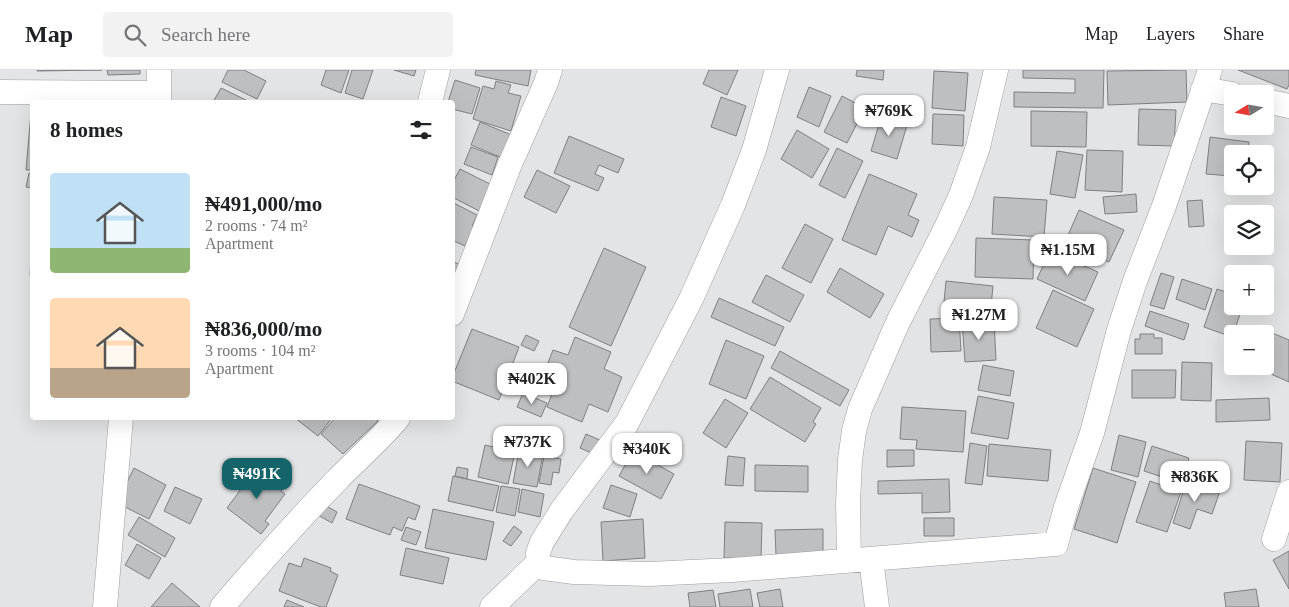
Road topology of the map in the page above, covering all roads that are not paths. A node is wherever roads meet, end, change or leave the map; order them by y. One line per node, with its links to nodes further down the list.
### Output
1 (438, 70): 9 (street)
2 (550, 70): 12 (street)
3 (777, 70): 18 (street)
4 (996, 70): 17 (street)
5 (1206, 80): 7 (street); 17 (street)
6 (159, 88): 8 (street)
7 (1224, 90)
8 (0, 92)
9 (430, 100)
10 (1274, 103): 11 (street)
11 (1289, 106)
12 (455, 306)
13 (121, 420): 19 (street)
14 (396, 420): 20 (street)
15 (1289, 492): 16 (street)
16 (1274, 539)
17 (860, 559): 18 (street); 22 (street)
18 (539, 562): 21 (street)
19 (105, 607)
20 (222, 607)
21 (492, 607)
22 (877, 607)

